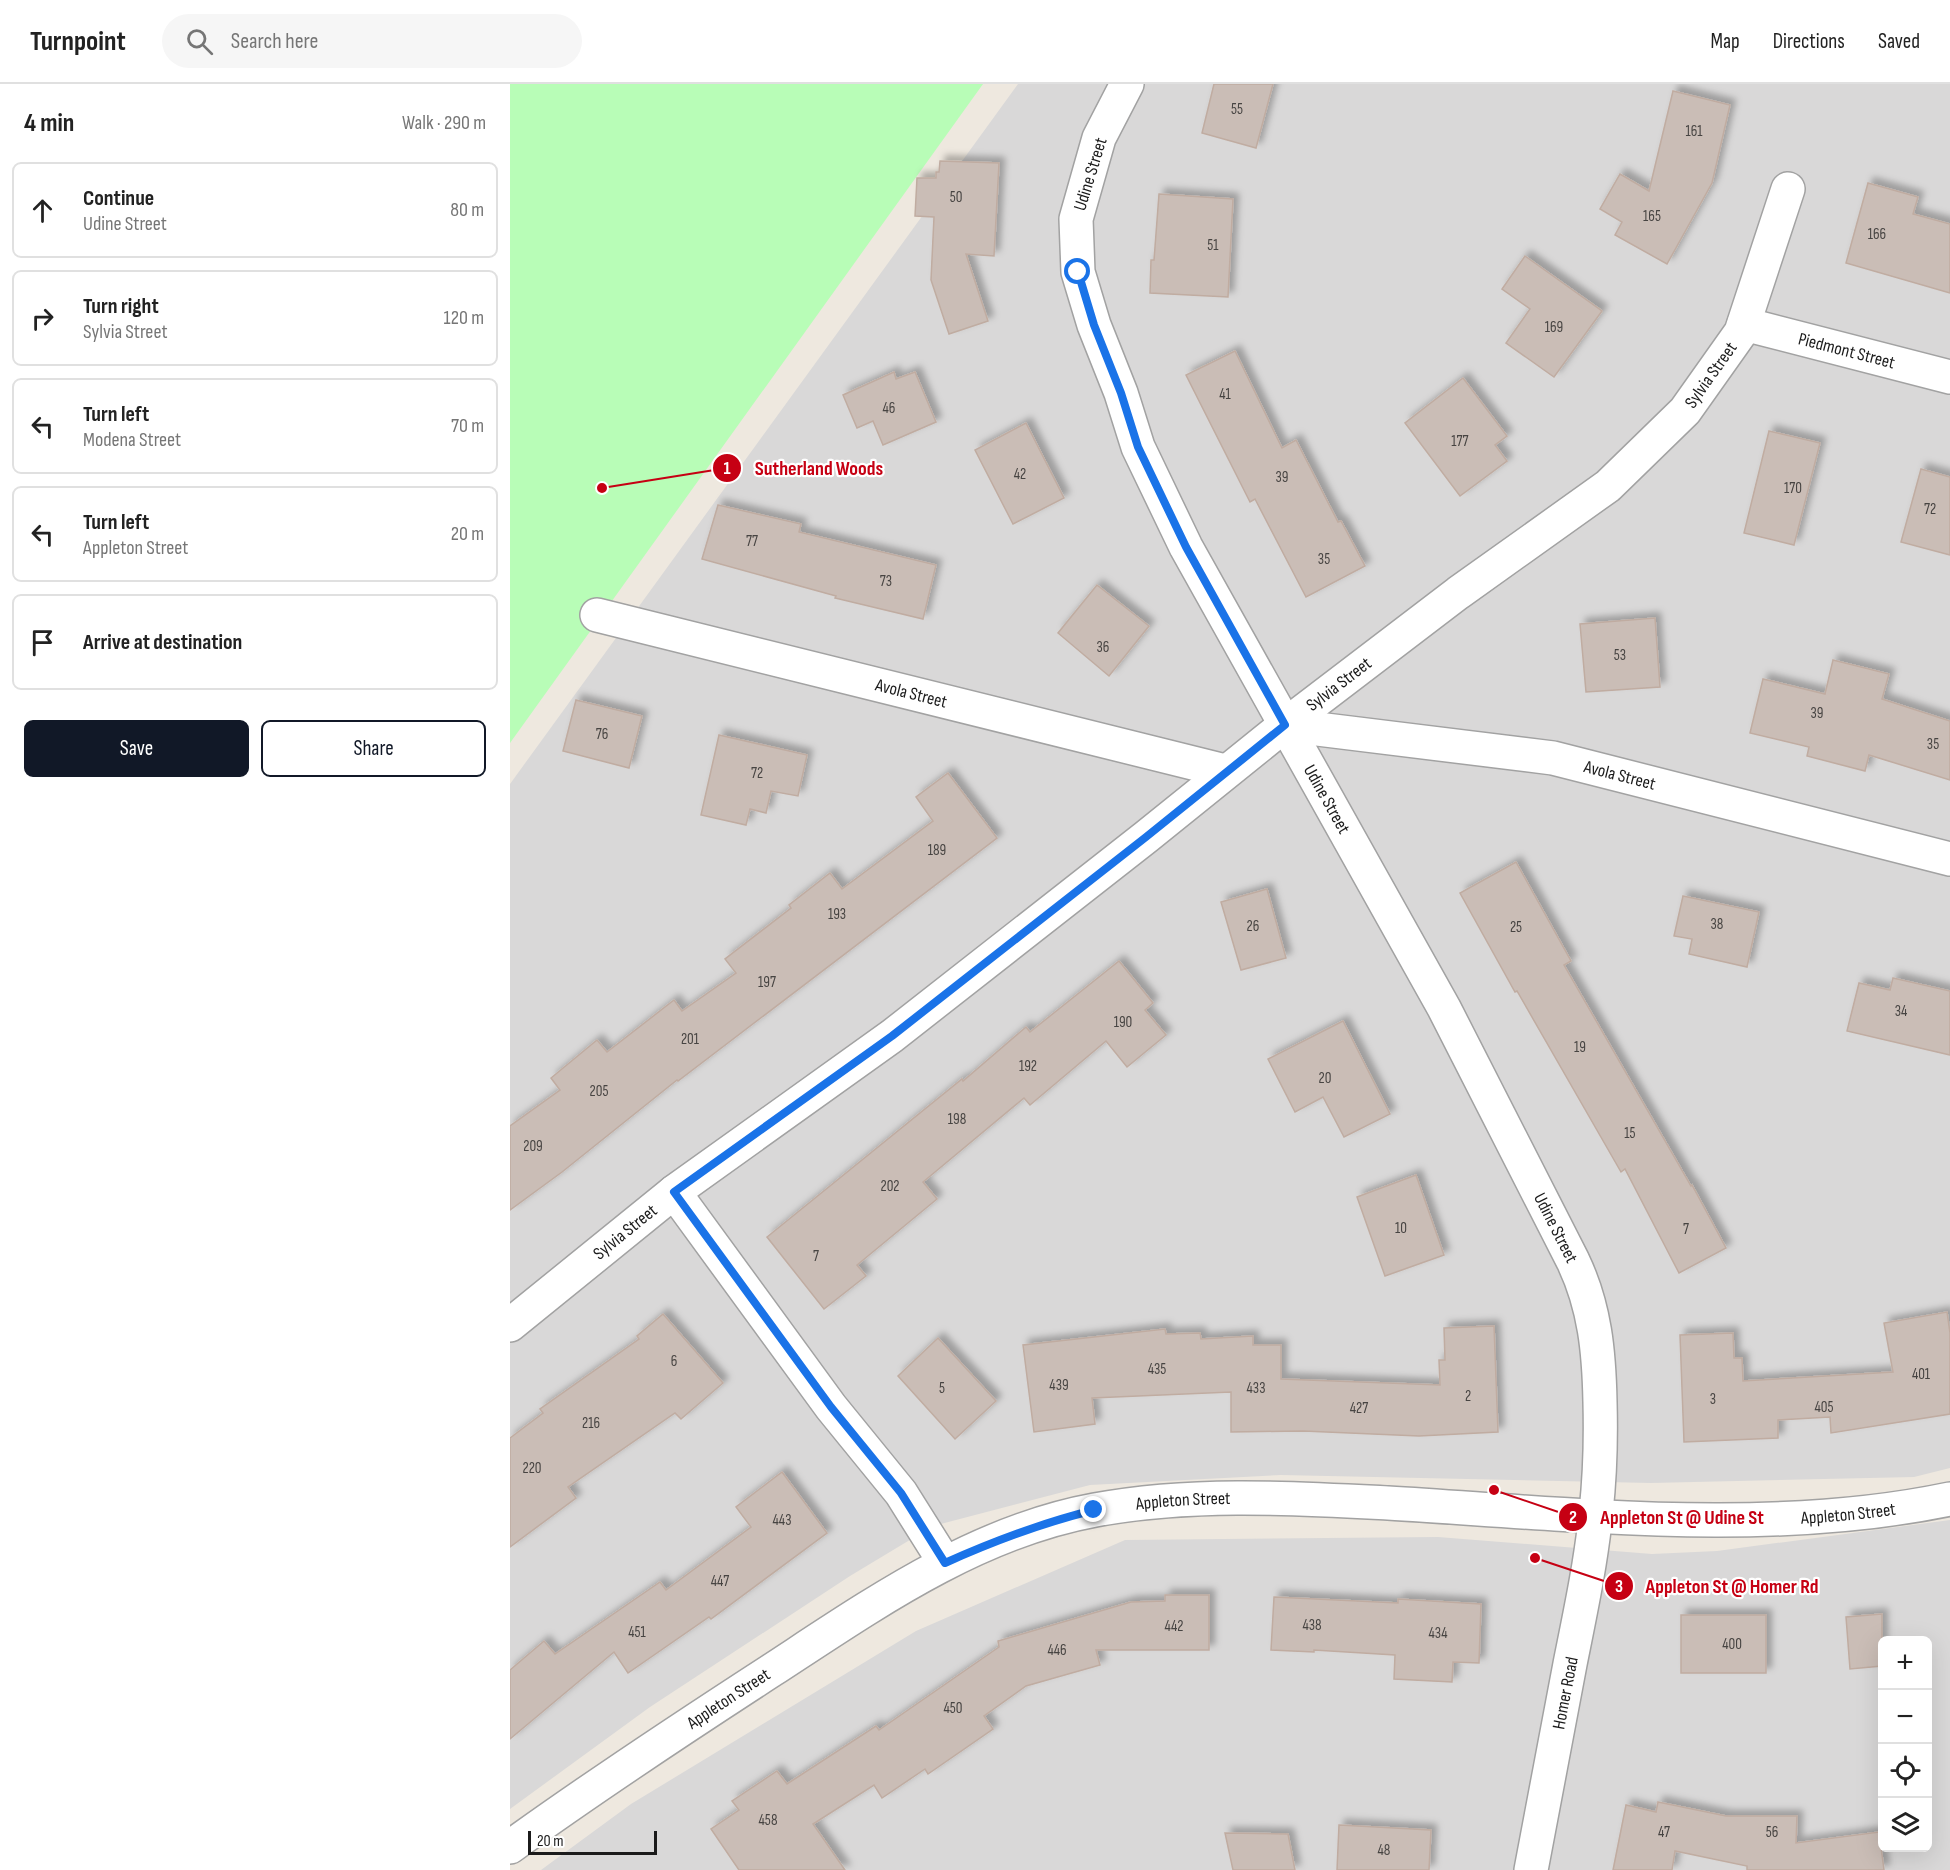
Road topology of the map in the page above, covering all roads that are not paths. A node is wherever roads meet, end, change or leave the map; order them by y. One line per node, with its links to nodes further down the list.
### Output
1 (1126, 84): 6 (street, Udine Street)
2 (1788, 189): 3 (street, Sylvia Street)
3 (1744, 324): 4 (street, Piedmont Street); 6 (street, Sylvia Street)
4 (1950, 377)
5 (597, 615): 7 (street, Avola Street)
6 (1285, 725): 7 (street, Sylvia Street); 8 (street, Avola Street); 12 (street, Udine Street)
7 (1225, 771): 9 (street, Sylvia Street)
8 (1950, 859)
9 (674, 1192): 10 (street, Sylvia Street); 13 (street)
10 (510, 1325)
11 (1950, 1498): 12 (street, Appleton Street)
12 (1596, 1515): 13 (street, Appleton Street); 15 (street, Homer Road)
13 (945, 1563): 14 (street, Appleton Street)
14 (510, 1847)
15 (1531, 1870)

